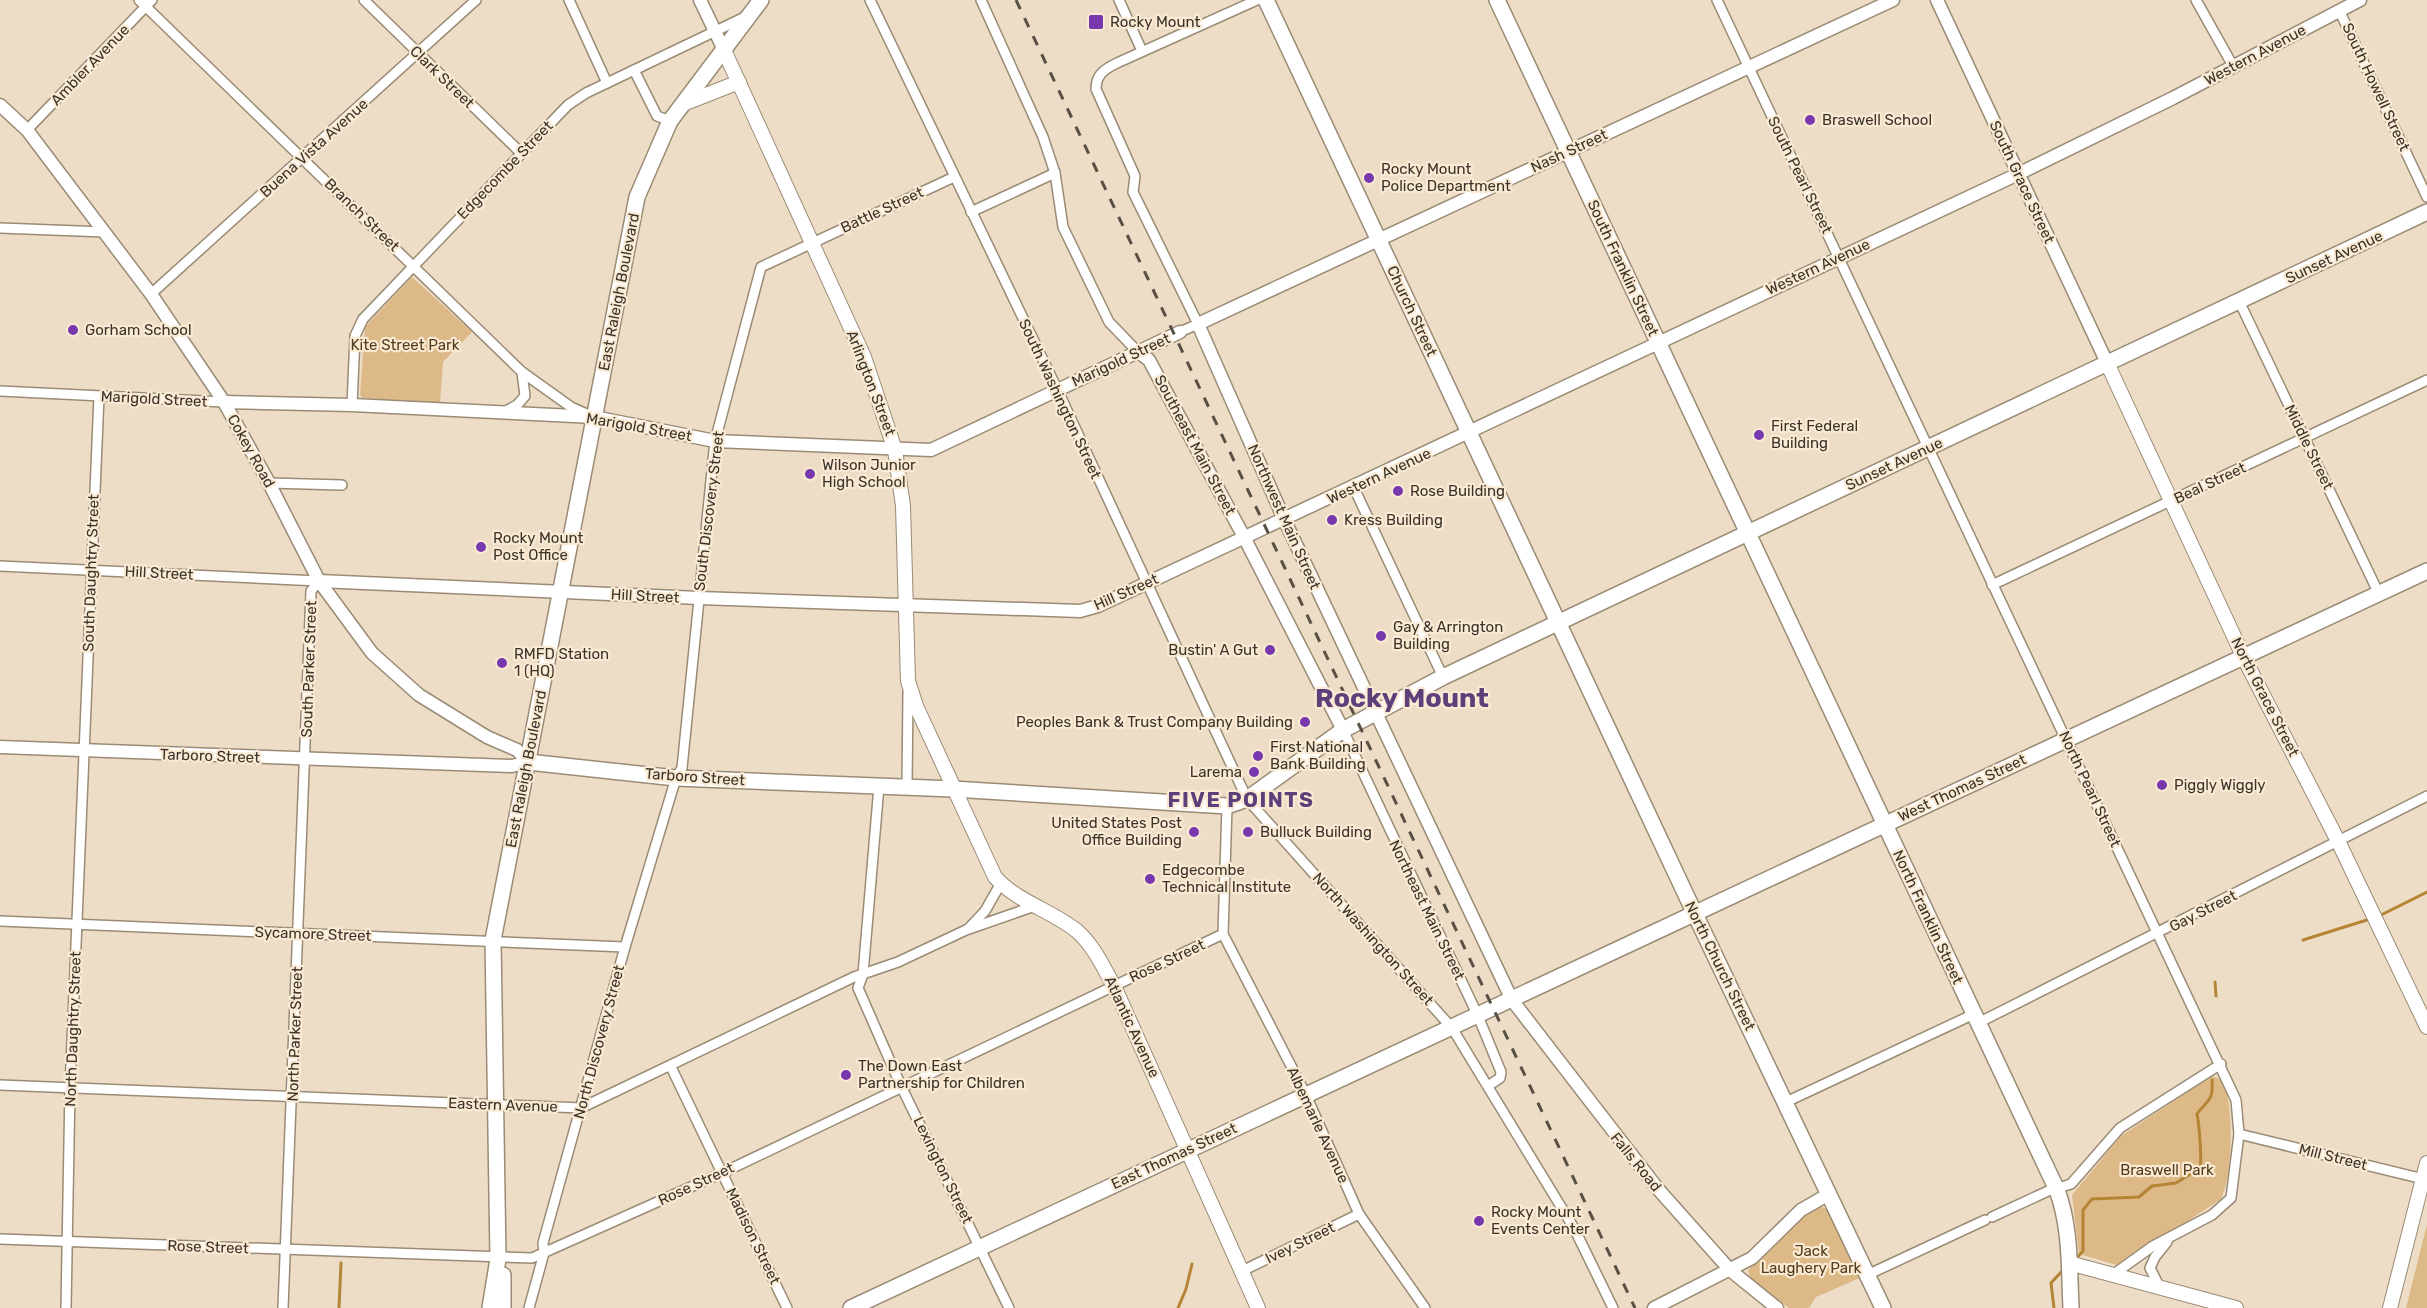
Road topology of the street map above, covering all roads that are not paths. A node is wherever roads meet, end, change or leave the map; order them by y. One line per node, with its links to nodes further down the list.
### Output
1 (364, 0): 23 (street, Clark Street)
2 (476, 0): 23 (street, Buena Vista Avenue)
3 (569, 0): 28 (street)
4 (700, 0): 20 (street, Arlington Street)
5 (761, 0): 19 (main road, East Raleigh Boulevard)
6 (870, 0): 38 (street, South Washington Street)
7 (981, 0): 36 (street, Southeast Main Street)
8 (1119, 0): 22 (street)
9 (1257, 0): 22 (street, Northwest Main Street)
10 (1266, 0): 44 (main road, Church Street)
11 (1497, 0): 33 (main road, South Franklin Street)
12 (1717, 0): 25 (street, South Pearl Street)
13 (1893, 0): 25 (street, Nash Street)
14 (1937, 0): 37 (street, South Grace Street)
15 (2196, 0): 24 (street)
16 (2360, 0): 18 (street, Western Avenue)
17 (146, 2): 32 (street, Ambler Avenue); 35 (street, Branch Street)
18 (2339, 10): 24 (street, Western Avenue); 39 (street, South Howell Street)
19 (750, 15): 20 (street, Edgecombe Street); 21 (main road, East Raleigh Boulevard)
20 (716, 31): 21 (street, Arlington Street); 26 (street, Edgecombe Street)
21 (723, 48): 27 (main road, Arlington Street); 29 (main road, East Raleigh Boulevard)
22 (1142, 51): 50 (street, Northwest Main Street)
23 (418, 53): 34 (street, Clark Street); 35 (street, Buena Vista Avenue)
24 (2233, 66): 37 (street, Western Avenue)
25 (1748, 67): 33 (street, Nash Street); 46 (street, South Pearl Street)
26 (634, 70): 28 (street, Edgecombe Street); 31 (street)
27 (739, 82): 29 (main road); 45 (main road, Arlington Street)
28 (607, 83): 34 (street, Edgecombe Street)
29 (683, 104): 31 (main road, East Raleigh Boulevard)
30 (0, 105): 32 (street, Cokey Road)
31 (670, 121): 63 (main road, East Raleigh Boulevard)
32 (27, 130): 43 (street, Cokey Road)
33 (1569, 152): 44 (street, Nash Street); 52 (main road, South Franklin Street)
34 (521, 153): 47 (street, Edgecombe Street)
35 (303, 158): 47 (street, Branch Street); 48 (street, Buena Vista Avenue)
36 (1055, 173): 40 (street); 53 (street, Southeast Main Street)
37 (2018, 174): 46 (street, Western Avenue); 54 (street, South Grace Street)
38 (954, 177): 40 (street, South Washington Street); 45 (street, Battle Street)
39 (2427, 197)
40 (971, 212): 58 (street, South Washington Street)
41 (2427, 213): 49 (main road, Sunset Avenue)
42 (0, 228): 43 (street)
43 (105, 232): 48 (street, Cokey Road)
44 (1379, 240): 50 (street, Nash Street); 64 (main road, Church Street)
45 (811, 243): 66 (street, South Discovery Street); 68 (main road, Arlington Street)
46 (1839, 257): 52 (street, Western Avenue); 67 (street, South Pearl Street)
47 (414, 265): 55 (street, Branch Street); 61 (street, Edgecombe Street)
48 (151, 294): 60 (street, Cokey Road)
49 (2239, 301): 54 (main road, Sunset Avenue); 65 (street, Middle Street)
50 (1198, 324): 51 (street, Nash Street); 73 (street, Northwest Main Street)
51 (1180, 332): 53 (street, Marigold Street)
52 (1658, 342): 64 (street, Western Avenue); 75 (main road, South Franklin Street)
53 (1137, 351): 58 (street, Marigold Street); 76 (street, Southeast Main Street)
54 (2108, 365): 67 (main road, Sunset Avenue); 72 (main road, North Grace Street)
55 (522, 372): 62 (street); 63 (street, Branch Street)
56 (2427, 380): 65 (street, Beal Street)
57 (0, 391): 59 (street, Marigold Street)
58 (1058, 391): 68 (street, Marigold Street); 81 (street, South Washington Street)
59 (99, 396): 60 (street, Marigold Street); 78 (street, South Daughtry Street)
60 (224, 402): 61 (street, Marigold Street); 69 (street, Cokey Road)
61 (352, 405): 62 (street, Marigold Street)
62 (502, 413): 63 (street, Marigold Street)
63 (594, 417): 66 (street, Marigold Street); 83 (main road, East Raleigh Boulevard)
64 (1469, 433): 71 (street, Western Avenue); 87 (main road, Church Street)
65 (2305, 438): 72 (street, Beal Street); 84 (street, Middle Street)
66 (715, 441): 68 (street, Marigold Street); 85 (street, South Discovery Street)
67 (1928, 447): 75 (main road, Sunset Avenue); 82 (street, North Pearl Street)
68 (895, 450): 86 (main road, Arlington Street)
69 (269, 483): 70 (street); 80 (street, Cokey Road)
70 (342, 485)
71 (1354, 488): 73 (street, Western Avenue); 89 (street)
72 (2171, 501): 82 (street, Beal Street); 88 (main road, North Grace Street)
73 (1284, 519): 74 (street, Western Avenue); 91 (street, Northwest Main Street)
74 (1271, 525): 76 (street, Hill Street)
75 (1748, 535): 87 (main road, Sunset Avenue); 105 (main road, North Franklin Street)
76 (1244, 537): 81 (street, Hill Street); 92 (street, Southeast Main Street)
77 (0, 566): 78 (street, Hill Street)
78 (92, 570): 80 (street, Hill Street); 95 (street, South Daughtry Street)
79 (2427, 572): 84 (main road, West Thomas Street)
80 (319, 581): 83 (street, Hill Street); 96 (street, South Parker Street); 97 (street, Cokey Road)
81 (1146, 583): 86 (street, Hill Street); 103 (street, South Washington Street)
82 (1992, 585): 93 (street, North Pearl Street)
83 (560, 592): 85 (street, Hill Street); 97 (main road, East Raleigh Boulevard)
84 (2379, 594): 88 (main road, West Thomas Street)
85 (699, 598): 86 (street, Hill Street); 98 (street, South Discovery Street)
86 (906, 605): 90 (main road, Arlington Street)
87 (1560, 623): 89 (main road, Sunset Avenue); 109 (main road, North Church Street)
88 (2244, 658): 93 (main road, West Thomas Street); 106 (main road, North Grace Street)
89 (1443, 677): 91 (main road, Sunset Avenue)
90 (908, 681): 100 (street); 101 (main road, Arlington Street)
91 (1369, 715): 92 (main road, Tarboro Street); 120 (street, Northwest Main Street)
92 (1343, 730): 103 (main road, Tarboro Street); 121 (street, Northeast Main Street)
93 (2067, 739): 105 (main road, West Thomas Street); 115 (street, North Pearl Street)
94 (0, 747): 95 (street, Tarboro Street)
95 (84, 750): 96 (street, Tarboro Street); 111 (street, North Daughtry Street)
96 (306, 760): 97 (street, Tarboro Street); 113 (street, North Parker Street)
97 (528, 762): 98 (main road, Tarboro Street); 116 (main road, East Raleigh Boulevard)
98 (676, 778): 99 (main road, Tarboro Street); 117 (street, North Discovery Street)
99 (879, 786): 100 (main road, Tarboro Street); 118 (street, Lexington Street)
100 (907, 787): 101 (main road, Tarboro Street)
101 (953, 789): 104 (main road, Tarboro Street); 107 (main road, Atlantic Avenue)
102 (2427, 796): 106 (street, Gay Street)
103 (1247, 799): 104 (main road, Tarboro Street); 124 (street, North Washington Street)
104 (1227, 806): 114 (street, Rose Street)
105 (1885, 824): 109 (main road, West Thomas Street); 122 (main road, North Franklin Street)
106 (2338, 841): 115 (street, Gay Street); 123 (main road, North Grace Street)
107 (1001, 883): 108 (main road, Atlantic Avenue); 112 (street)
108 (1035, 906): 112 (street, Eastern Avenue); 119 (main road, Atlantic Avenue)
109 (1694, 912): 120 (main road, West Thomas Street); 133 (main road, North Church Street)
110 (0, 921): 111 (street, Sycamore Street)
111 (77, 924): 113 (street, Sycamore Street); 130 (street, North Daughtry Street)
112 (966, 930): 118 (street, Eastern Avenue)
113 (299, 933): 116 (street, Sycamore Street); 132 (street, North Parker Street)
114 (1223, 934): 119 (street, Rose Street); 131 (street, Albemarle Avenue)
115 (2158, 934): 122 (street, Gay Street); 125 (street, North Pearl Street)
116 (493, 940): 117 (street, Sycamore Street); 134 (main road, East Raleigh Boulevard)
117 (625, 947): 135 (street, North Discovery Street)
118 (863, 974): 126 (street, Eastern Avenue); 128 (street, Lexington Street)
119 (1114, 986): 128 (street, Rose Street); 137 (main road, Atlantic Avenue)
120 (1505, 1004): 121 (main road, East Thomas Street); 152 (street, Falls Road)
121 (1478, 1016): 124 (main road, East Thomas Street); 129 (street, Northeast Main Street)
122 (1976, 1019): 133 (street, Gay Street); 141 (main road, North Franklin Street)
123 (2427, 1027)
124 (1452, 1028): 129 (street, North Washington Street); 131 (main road, East Thomas Street)
125 (2220, 1064): 136 (street, North Pearl Street); 141 (street)
126 (670, 1067): 135 (street, Eastern Avenue); 139 (street, Madison Street)
127 (0, 1085): 130 (street, Eastern Avenue)
128 (901, 1086): 139 (street, Rose Street); 147 (street, Lexington Street)
129 (1488, 1086): 167 (street, North Washington Street)
130 (70, 1088): 132 (street, Eastern Avenue); 146 (street, North Daughtry Street)
131 (1305, 1094): 137 (main road, East Thomas Street); 143 (street, Albemarle Avenue)
132 (292, 1096): 134 (street, Eastern Avenue); 148 (street, North Parker Street)
133 (1786, 1102): 142 (main road, North Church Street)
134 (497, 1105): 135 (street, Eastern Avenue); 150 (main road, East Raleigh Boulevard)
135 (581, 1108): 149 (street, North Discovery Street)
136 (2239, 1134): 140 (street, Mill Street); 144 (street, North Pearl Street)
137 (1187, 1149): 147 (main road, East Thomas Street); 153 (main road, Atlantic Avenue)
138 (2427, 1163): 140 (main road)
139 (722, 1173): 149 (street, Rose Street); 162 (street, Madison Street)
140 (2425, 1179): 173 (main road)
141 (2057, 1190): 151 (main road, North Franklin Street); 154 (street)
142 (1829, 1194): 152 (street); 154 (main road, North Church Street)
143 (1359, 1214): 153 (street, Ivey Street); 166 (street, Albemarle Avenue)
144 (2171, 1238): 155 (street, North Pearl Street); 156 (street)
145 (0, 1239): 146 (street, Rose Street)
146 (67, 1242): 148 (street, Rose Street); 157 (street, North Daughtry Street)
147 (980, 1248): 163 (main road, East Thomas Street); 164 (street, Lexington Street)
148 (284, 1250): 150 (street, Rose Street); 158 (street, North Parker Street)
149 (544, 1253): 150 (street, Rose Street); 161 (street, North Discovery Street)
150 (498, 1259): 159 (main road, East Raleigh Boulevard); 160 (main road, East Raleigh Boulevard)
151 (2069, 1263): 155 (main road); 171 (main road, North Franklin Street)
152 (1730, 1270): 168 (street); 169 (street, Falls Road)
153 (1240, 1272): 165 (main road, Atlantic Avenue)
154 (1868, 1275): 170 (main road, North Church Street)
155 (2114, 1275): 156 (main road)
156 (2159, 1286): 172 (main road)
157 (66, 1308)
158 (283, 1308)
159 (490, 1308)
160 (503, 1308)
161 (529, 1308)
162 (787, 1308)
163 (851, 1308)
164 (1009, 1308)
165 (1257, 1308)
166 (1425, 1308)
167 (1613, 1308)
168 (1654, 1308)
169 (1777, 1308)
170 (1883, 1308)
171 (2071, 1308)
172 (2236, 1308)
173 (2390, 1308)

